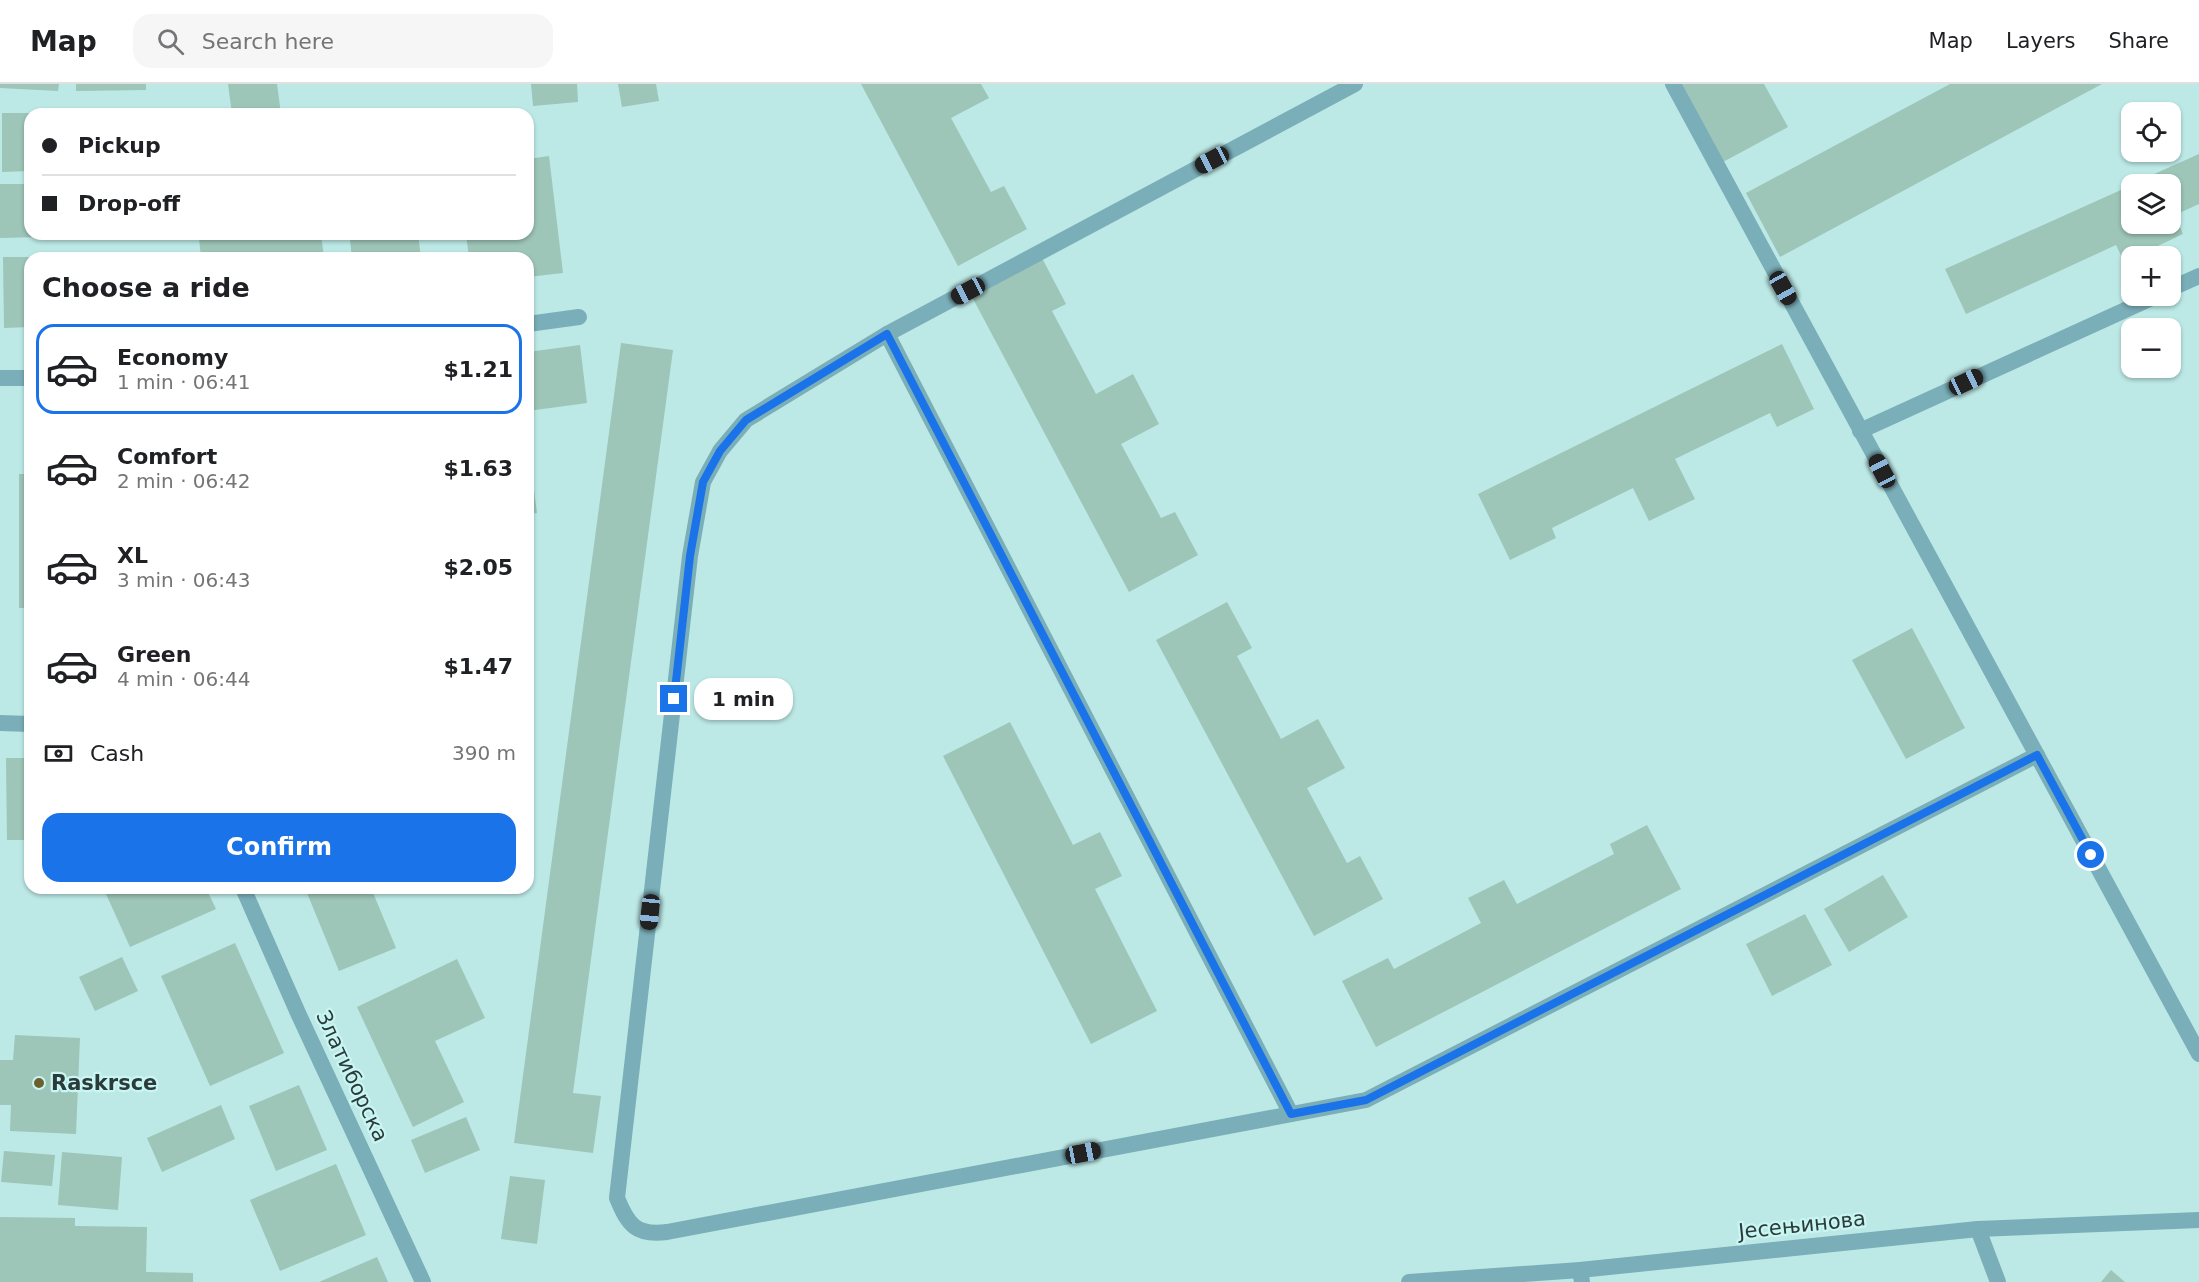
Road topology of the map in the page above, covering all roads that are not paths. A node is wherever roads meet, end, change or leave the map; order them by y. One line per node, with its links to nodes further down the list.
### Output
1 (1355, 84): 8 (street)
2 (1673, 84): 11 (street)
3 (2199, 276): 4 (street)
4 (2181, 284)
5 (2134, 306): 11 (street)
6 (579, 317): 7 (street)
7 (534, 323)
8 (887, 334): 17 (street); 17 (street)
9 (0, 378): 10 (street)
10 (24, 378)
11 (1860, 431): 14 (street)
12 (0, 723): 13 (street)
13 (24, 724)
14 (2037, 755): 16 (street); 17 (street)
15 (246, 894): 21 (street, Златиборска)
16 (2199, 1054)
17 (1291, 1114)
18 (2199, 1220): 19 (street, Јесењинова)
19 (1978, 1229): 20 (street, Јесењинова); 23 (street)
20 (1581, 1276): 22 (street, Јесењинова)
21 (423, 1282)
22 (1409, 1282)
23 (1998, 1282)

